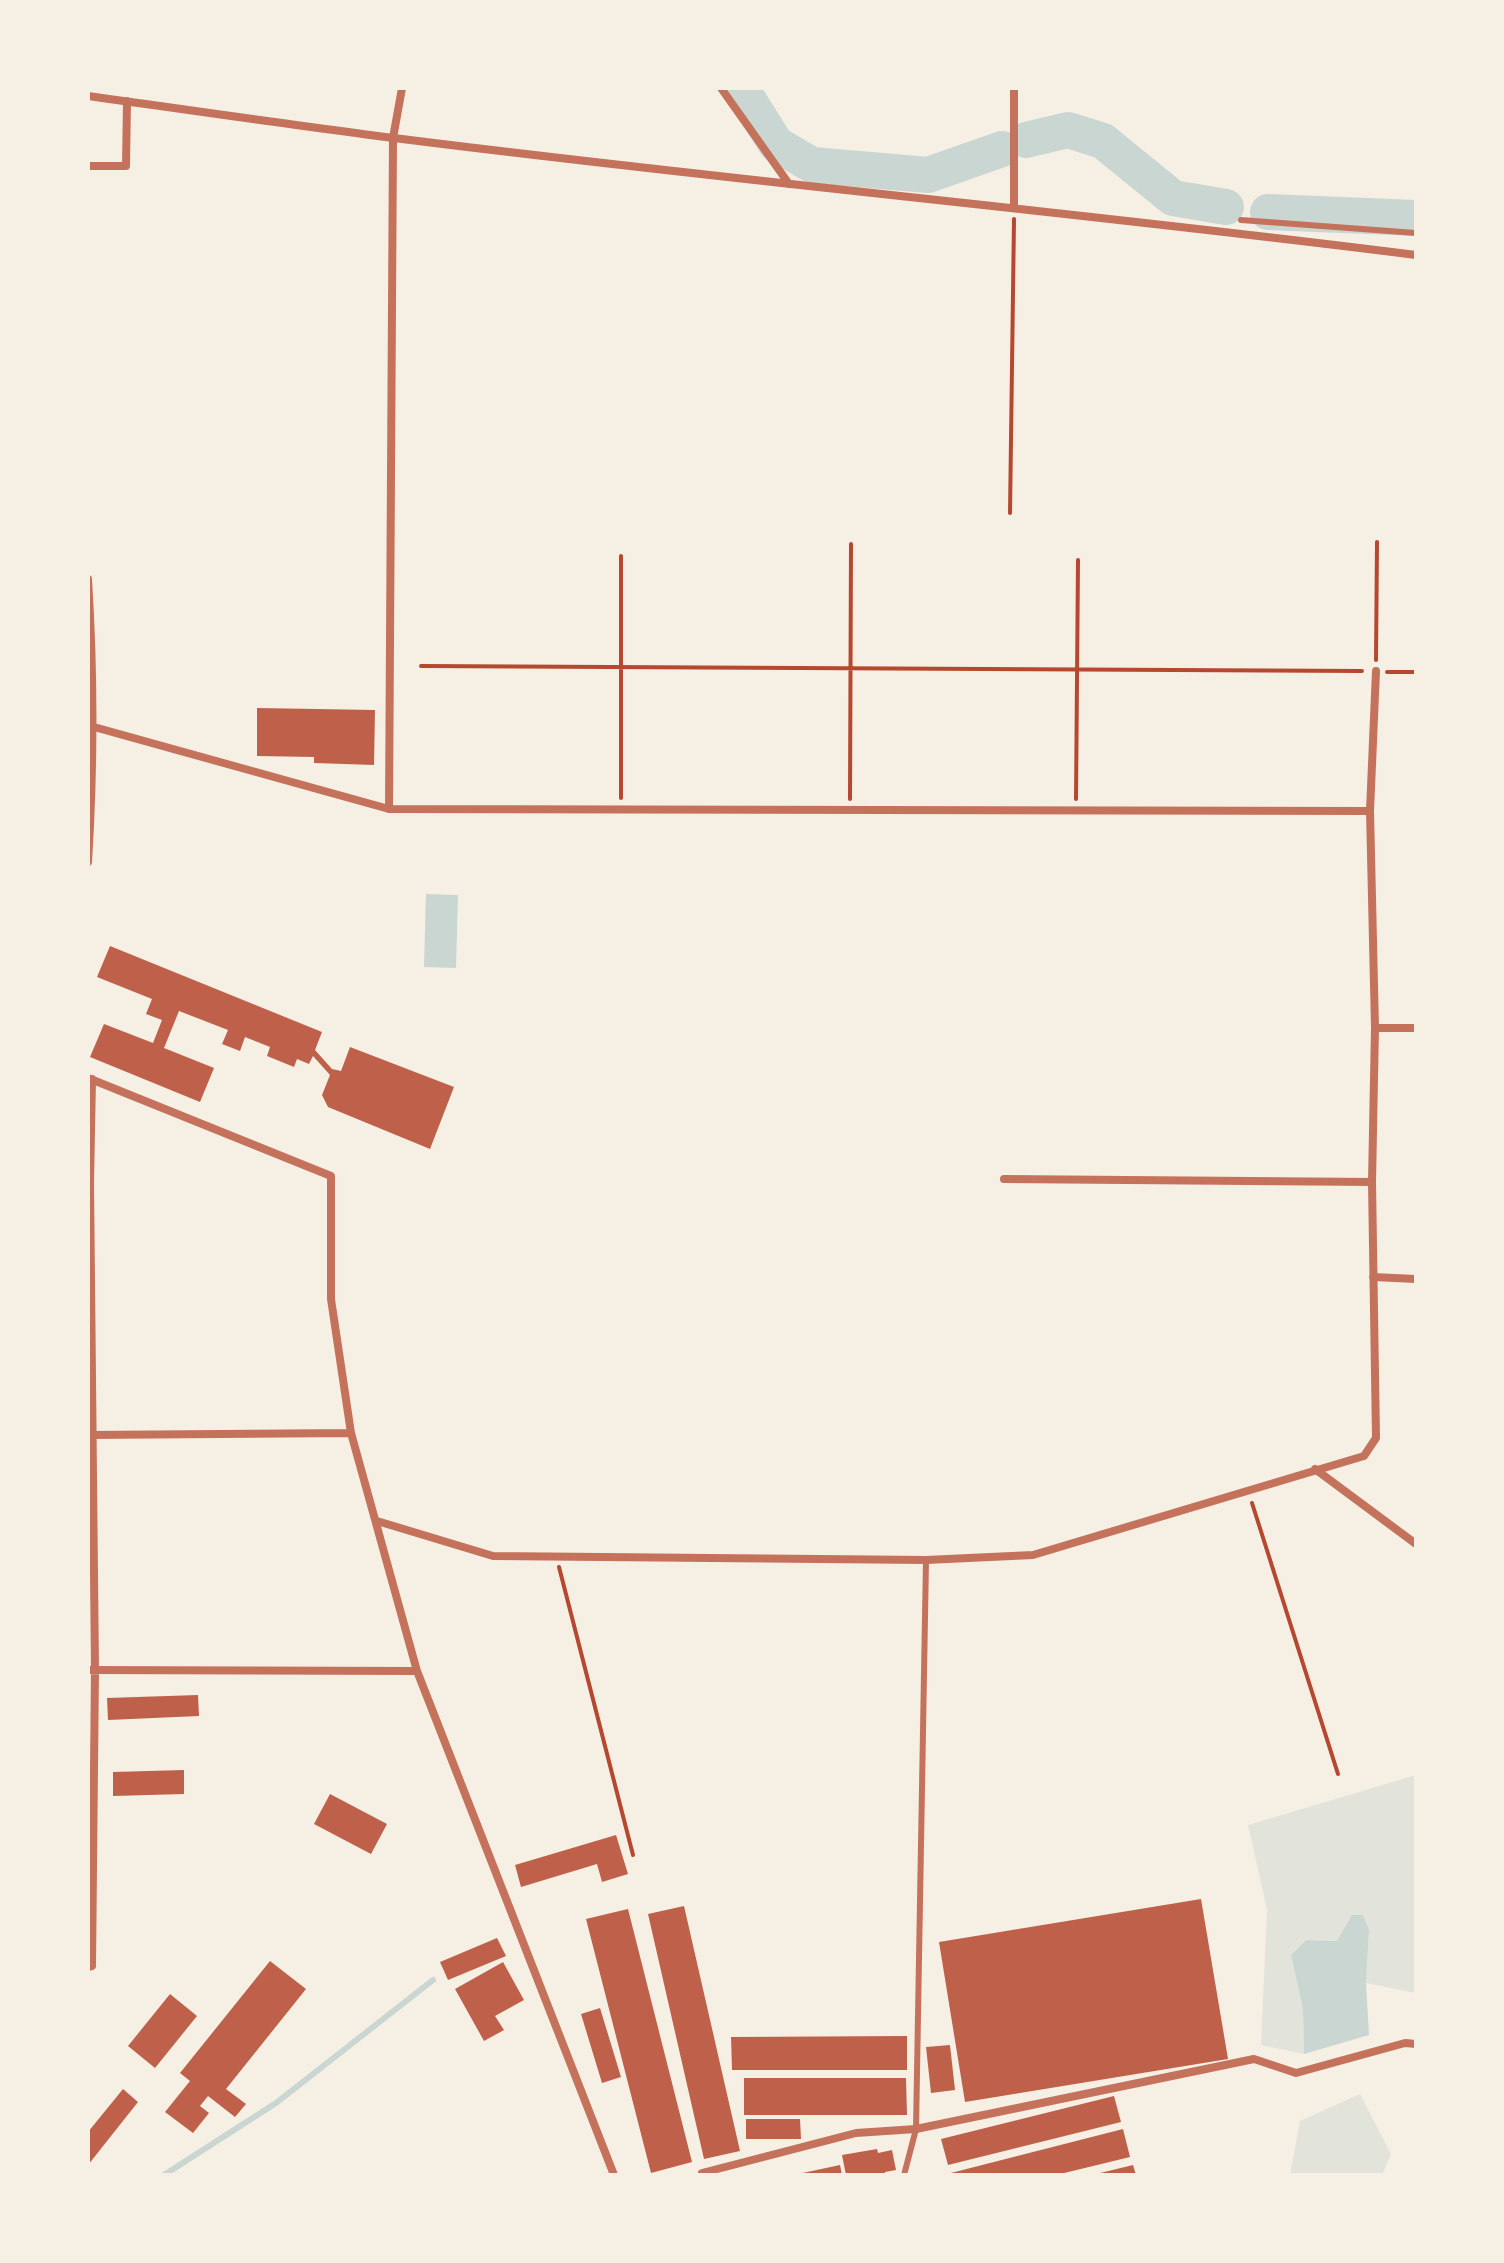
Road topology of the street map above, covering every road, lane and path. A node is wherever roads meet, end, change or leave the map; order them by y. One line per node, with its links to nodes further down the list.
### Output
1 (402, 88): 6 (street)
2 (721, 88): 8 (street)
3 (1014, 88): 9 (street)
4 (88, 96): 5 (street)
5 (127, 101): 6 (street); 7 (street)
6 (393, 138): 8 (street); 27 (street)
7 (88, 166)
8 (789, 184): 9 (street)
9 (1014, 207): 12 (street); 13 (path)
10 (1241, 220): 11 (lane)
11 (1416, 233)
12 (1416, 255)
13 (1010, 513)
14 (1377, 542): 24 (path)
15 (851, 544): 22 (path)
16 (621, 556): 21 (path)
17 (1078, 560): 23 (path)
18 (88, 579): 20 (street)
19 (421, 666): 21 (path)
20 (91, 668): 26 (street)
21 (621, 668): 22 (path); 28 (path)
22 (851, 669): 23 (path); 29 (path)
23 (1077, 671): 24 (path); 30 (path)
24 (1376, 671): 25 (path); 32 (street)
25 (1416, 672)
26 (94, 727): 27 (street); 31 (street)
27 (389, 809): 28 (street)
28 (621, 809): 29 (street)
29 (850, 809): 30 (street)
30 (1076, 810): 32 (street)
31 (90, 811): 33 (street)
32 (1370, 811): 34 (street)
33 (88, 862)
34 (1375, 1028): 35 (street); 39 (street)
35 (1416, 1028)
36 (90, 1079): 37 (street); 44 (street)
37 (89, 1092): 40 (street)
38 (1004, 1179): 39 (street)
39 (1372, 1182): 41 (street)
40 (89, 1183): 43 (street)
41 (1373, 1277): 42 (street); 46 (street)
42 (1416, 1279)
43 (89, 1305): 45 (street)
44 (351, 1433): 45 (street); 48 (street)
45 (90, 1435): 52 (street)
46 (1315, 1469): 47 (street); 49 (street)
47 (1247, 1490): 51 (street); 54 (path)
48 (377, 1521): 50 (street); 53 (street)
49 (1416, 1544)
50 (556, 1557): 51 (street); 55 (path)
51 (926, 1560): 58 (lane)
52 (92, 1670): 53 (street); 56 (street)
53 (417, 1671): 60 (street)
54 (1338, 1774)
55 (633, 1855)
56 (88, 1967)
57 (1416, 2044): 58 (street)
58 (916, 2129): 59 (street); 61 (lane)
59 (702, 2173)
60 (614, 2175)
61 (904, 2175)

